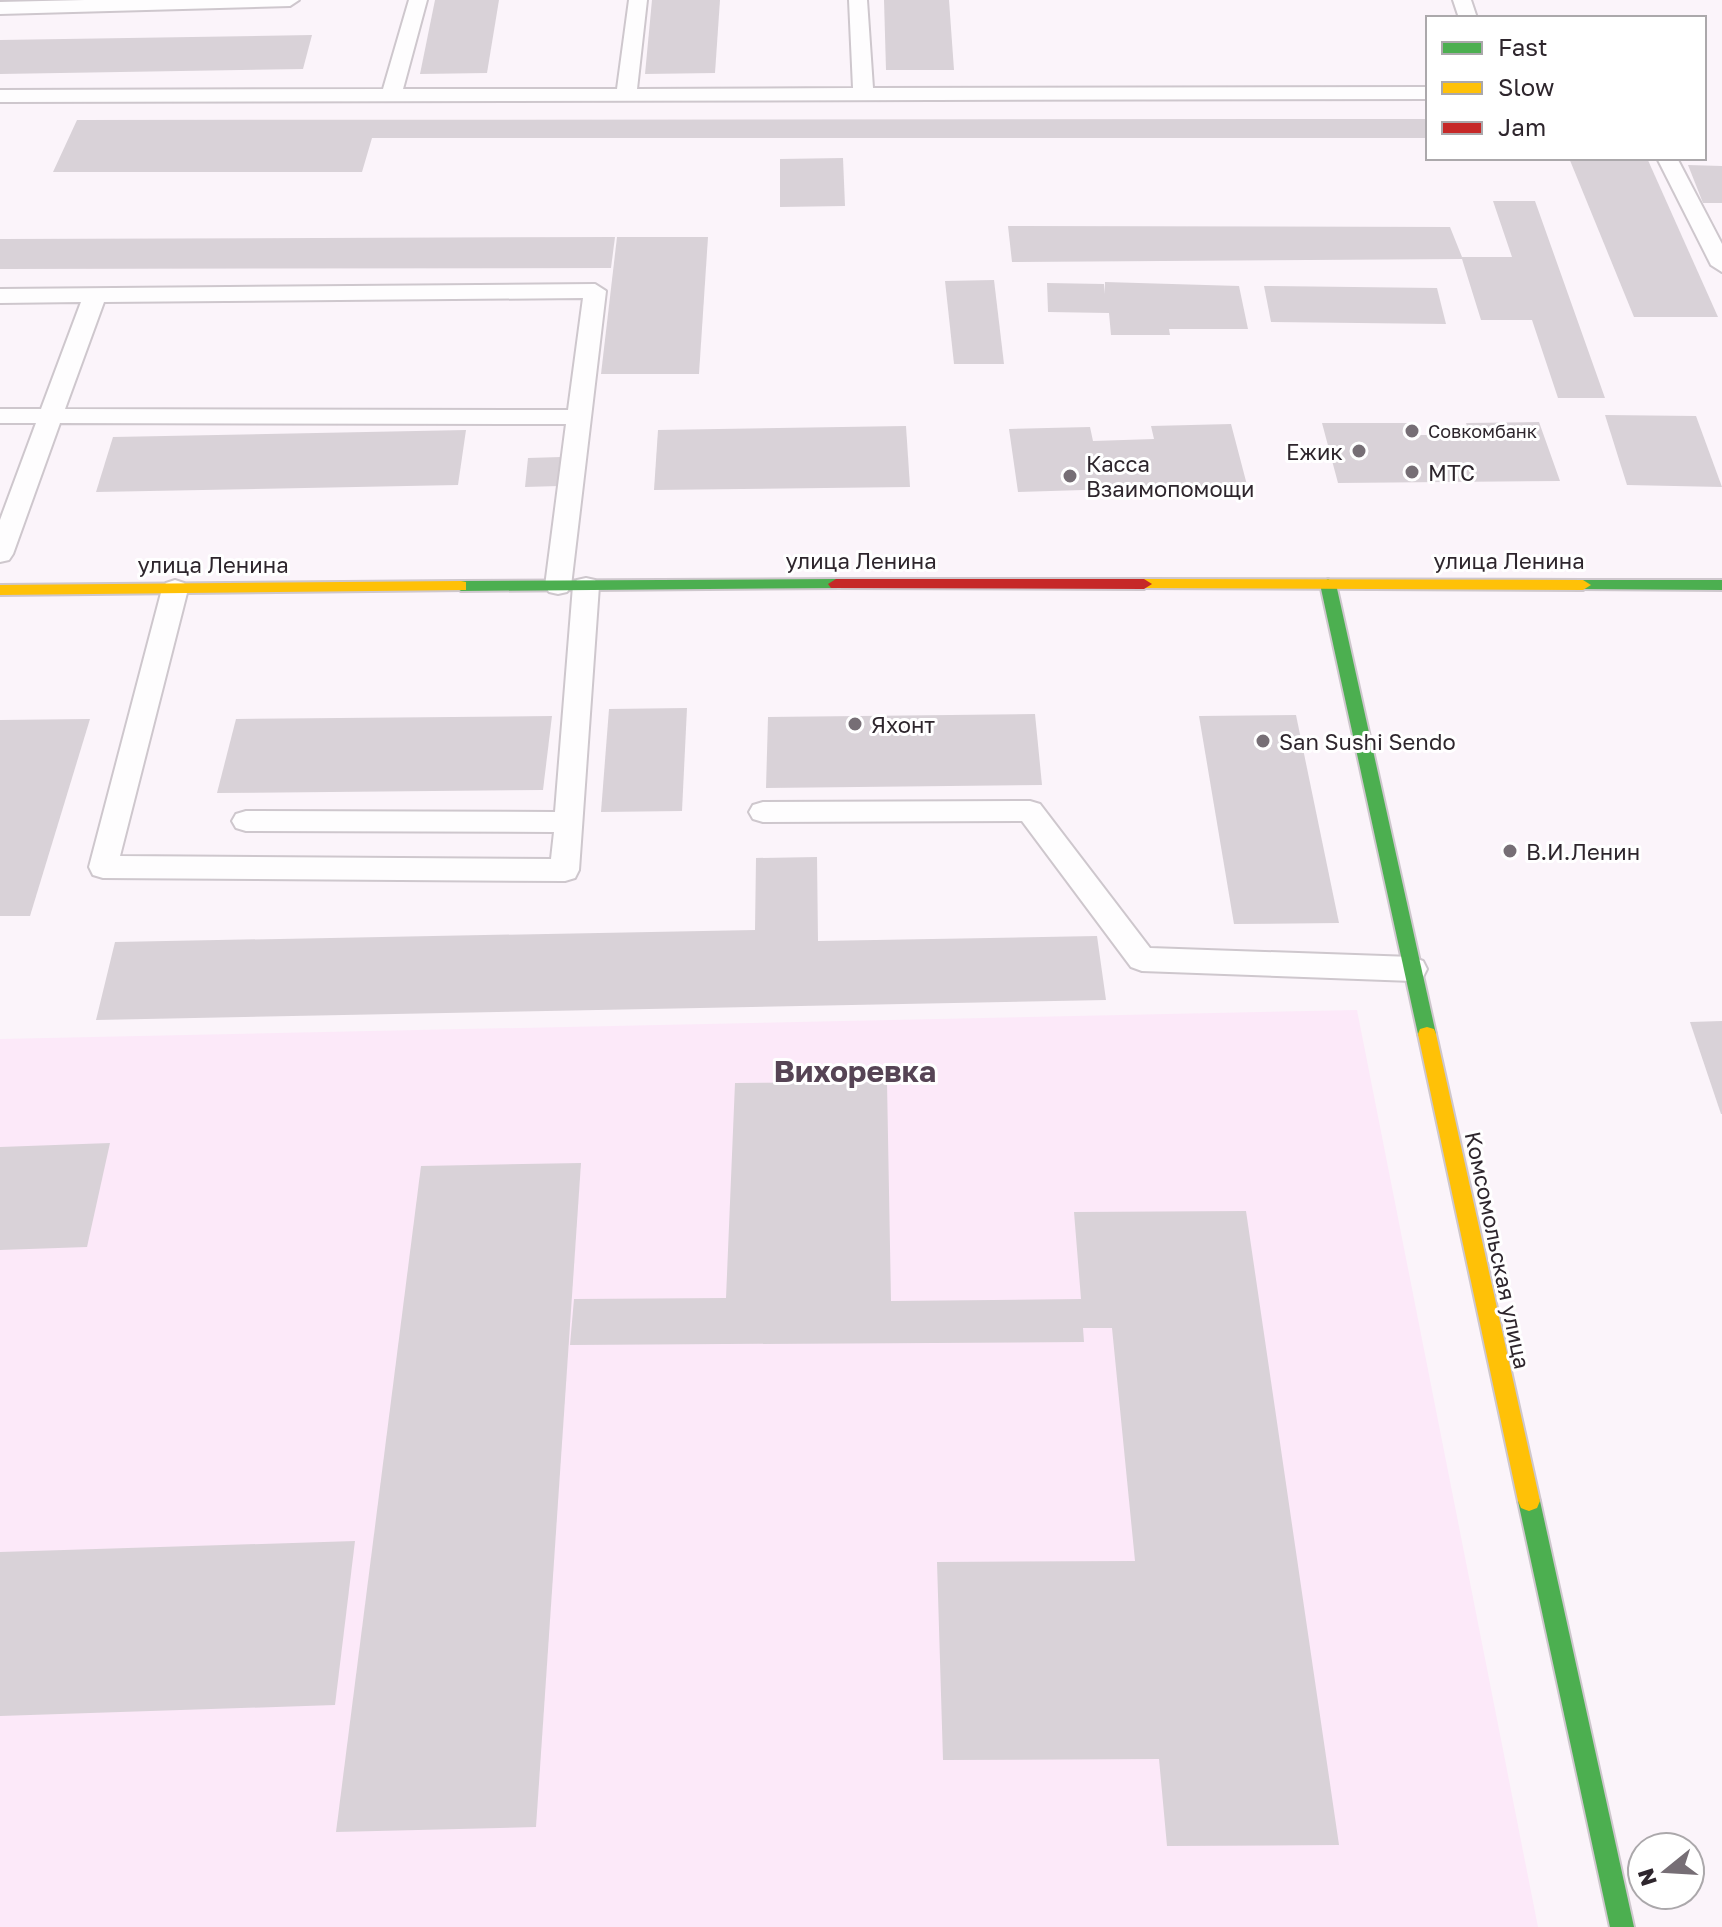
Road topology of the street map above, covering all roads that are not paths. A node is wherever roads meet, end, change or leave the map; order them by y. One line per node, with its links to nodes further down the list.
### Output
1 (290, 0): 5 (lane)
2 (418, 0): 8 (lane)
3 (638, 0): 9 (lane)
4 (858, 0): 7 (lane)
5 (0, 8)
6 (1426, 93): 7 (lane)
7 (863, 94): 9 (lane)
8 (391, 95): 9 (lane); 10 (lane)
9 (626, 95)
10 (0, 96)
11 (1668, 160): 12 (lane)
12 (1722, 265)
13 (95, 295): 14 (lane); 16 (lane); 17 (lane)
14 (0, 296)
15 (0, 416): 16 (lane)
16 (51, 416): 17 (lane); 18 (lane)
17 (580, 417): 21 (lane)
18 (0, 554)
19 (1328, 584): 20 (street, улица Ленина); 22 (street, улица Ленина); 28 (street, Комсомольская улица)
20 (1722, 585)
21 (558, 586): 22 (street, улица Ленина); 23 (street, улица Ленина)
22 (586, 586): 27 (lane)
23 (175, 589): 24 (street, улица Ленина); 27 (lane)
24 (0, 590)
25 (763, 812): 28 (lane)
26 (246, 821): 27 (lane)
27 (569, 822)
28 (1412, 969): 29 (street, Комсомольская улица)
29 (1622, 1927)

